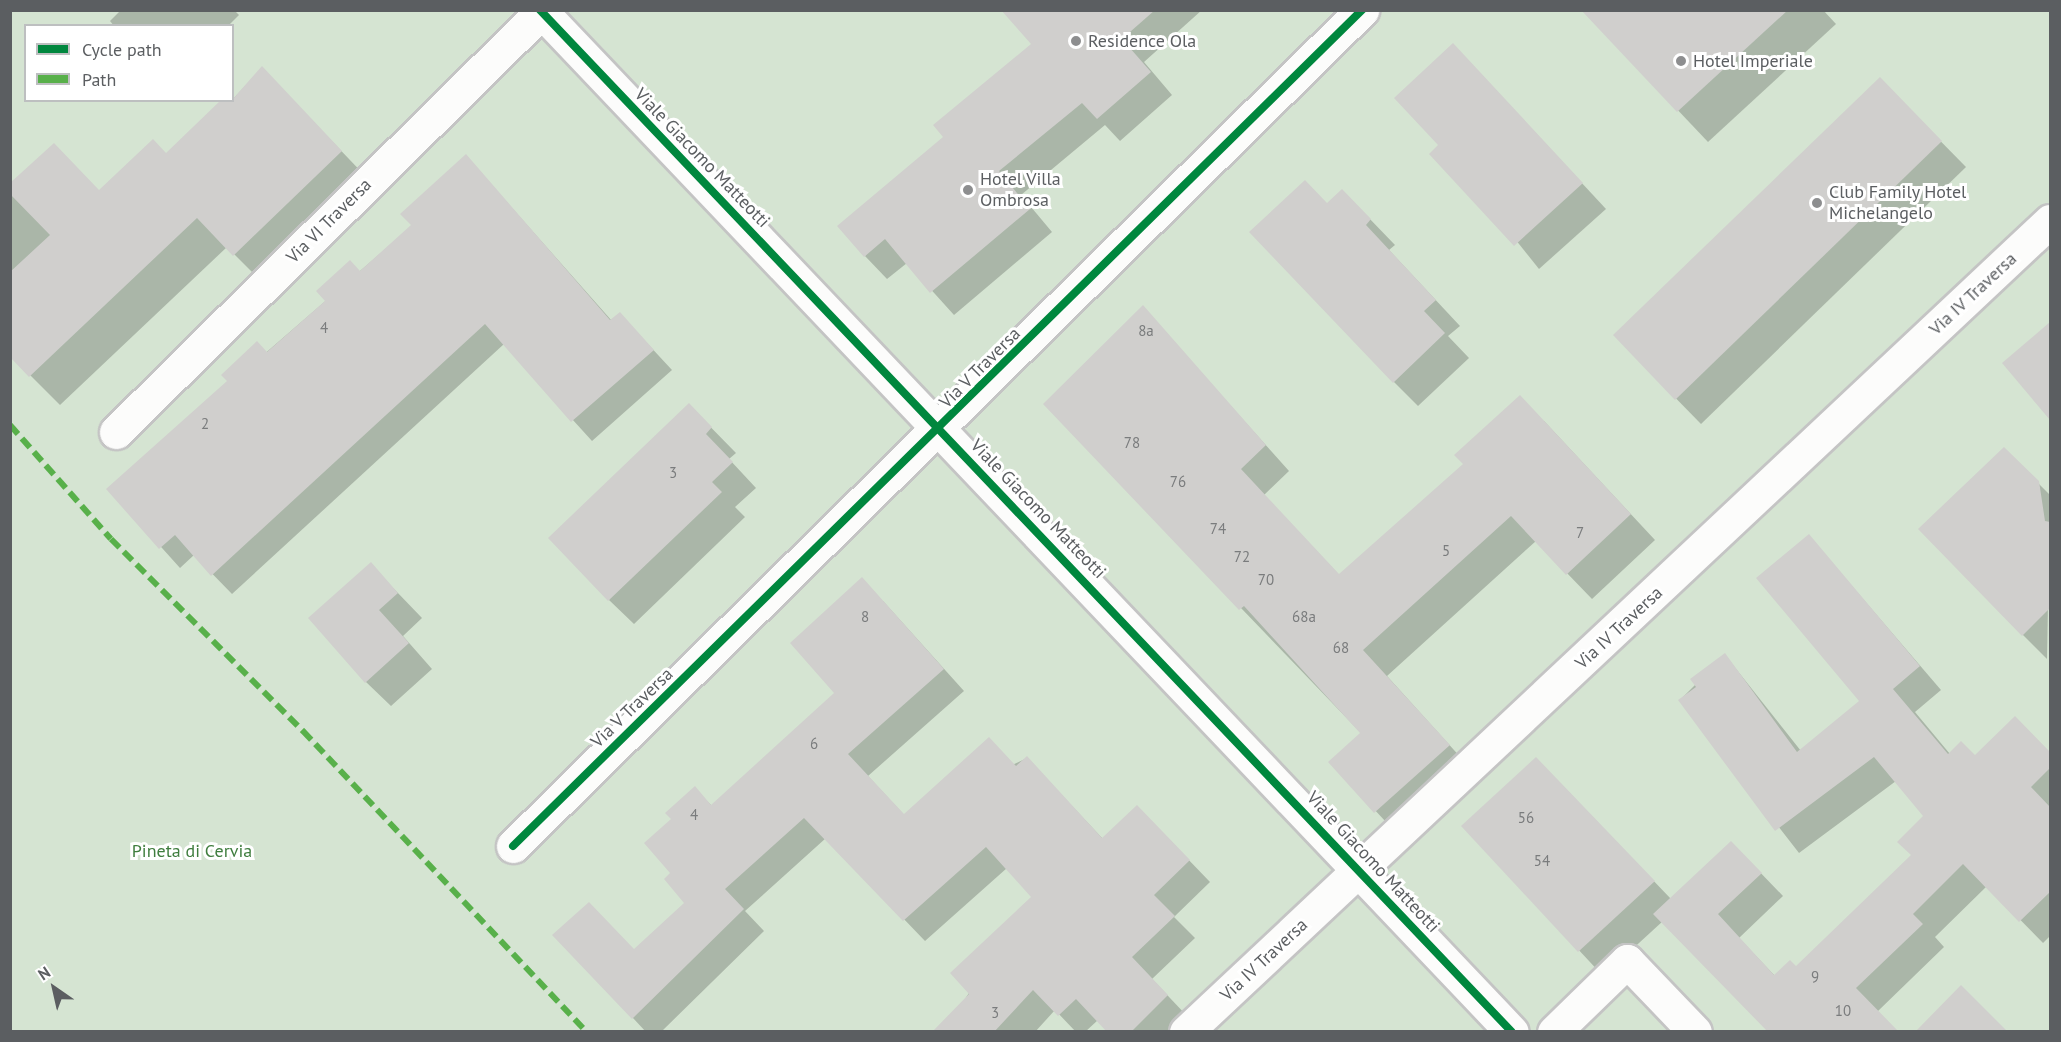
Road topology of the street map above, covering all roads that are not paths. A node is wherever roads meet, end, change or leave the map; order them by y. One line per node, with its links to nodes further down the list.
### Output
1 (1362, 10): 4 (street, Via V Traversa)
2 (541, 11): 4 (street, Viale Giacomo Matteotti); 5 (street, Via VI Traversa)
3 (2050, 221): 7 (street, Via IV Traversa)
4 (940, 428): 6 (street, Via V Traversa); 7 (street, Viale Giacomo Matteotti)
5 (116, 432)
6 (513, 846)
7 (1361, 870): 8 (street, Via IV Traversa); 9 (street, Viale Giacomo Matteotti)
8 (1186, 1032)
9 (1512, 1032)
10 (1554, 1032): 11 (street)
11 (1695, 1032)

